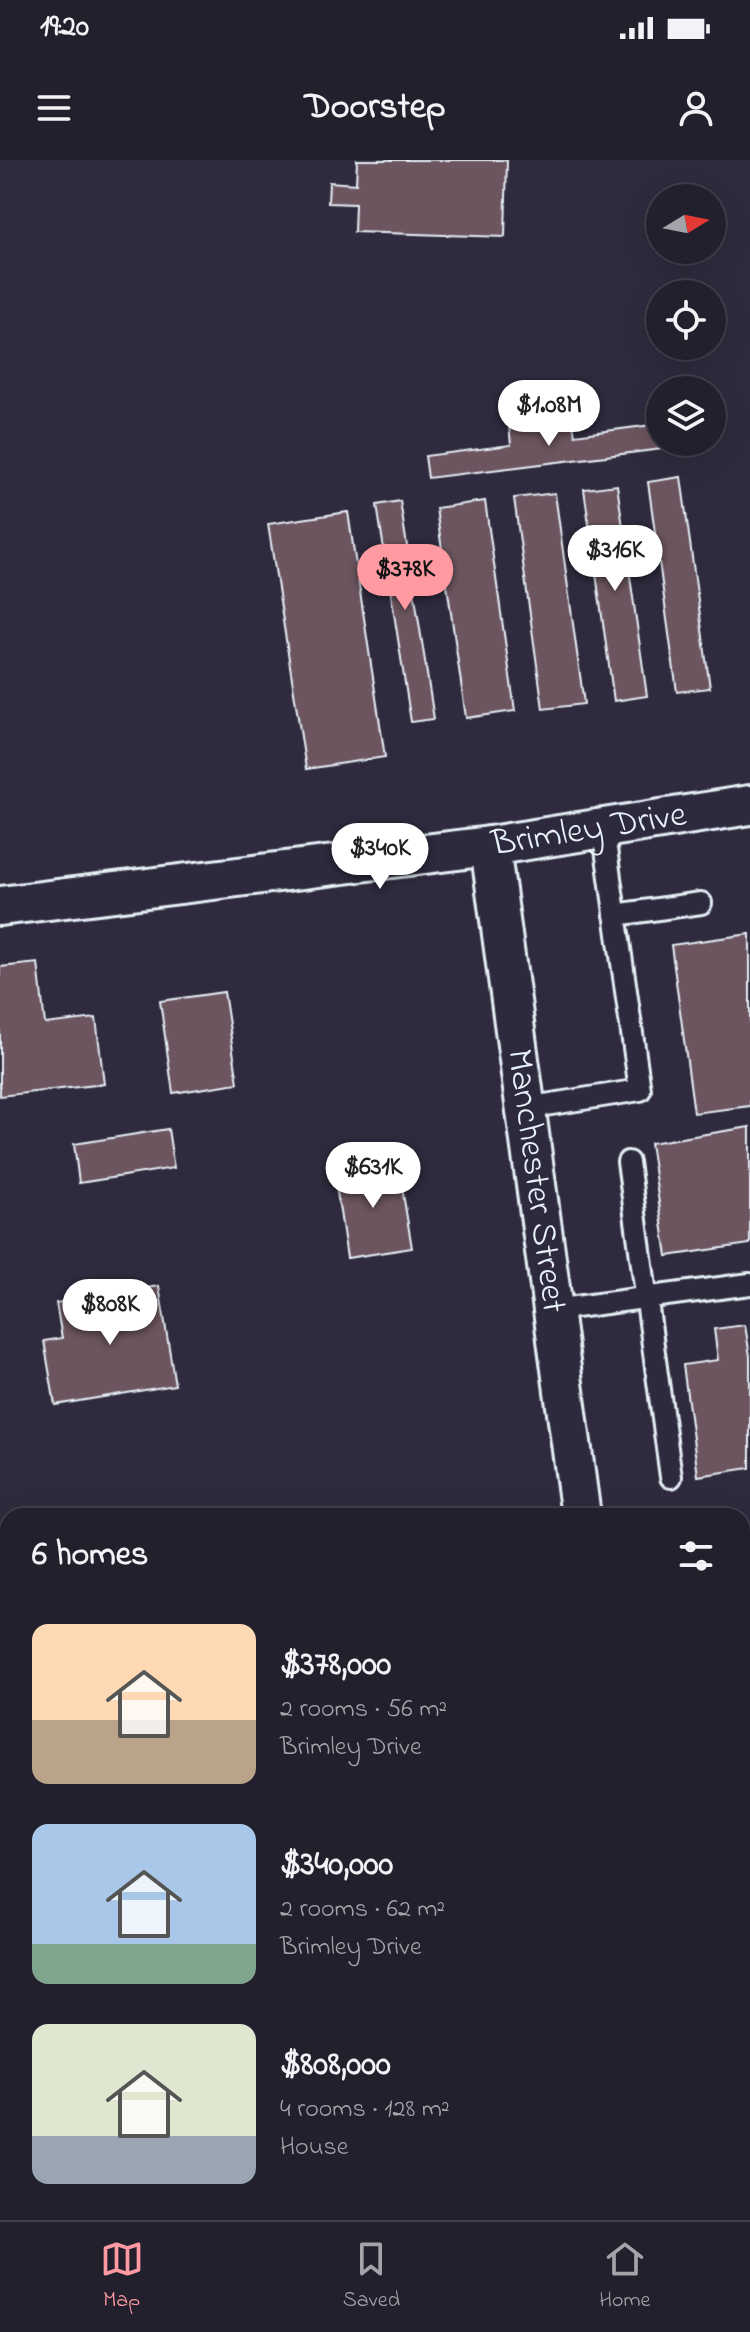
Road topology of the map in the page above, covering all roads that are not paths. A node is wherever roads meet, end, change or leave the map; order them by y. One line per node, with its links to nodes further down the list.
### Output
1 (750, 805): 2 (street, Brimley Drive)
2 (603, 828): 3 (street, Brimley Drive); 6 (lane)
3 (490, 846): 5 (street, Brimley Drive); 7 (street, Manchester Street)
4 (701, 903): 6 (lane)
5 (0, 906)
6 (615, 915): 7 (lane)
7 (526, 1108): 11 (street, Manchester Street)
8 (628, 1162): 10 (lane)
9 (750, 1284): 10 (lane)
10 (647, 1298): 11 (lane); 12 (lane)
11 (553, 1310): 13 (street, Manchester Street)
12 (671, 1477)
13 (580, 1508)

